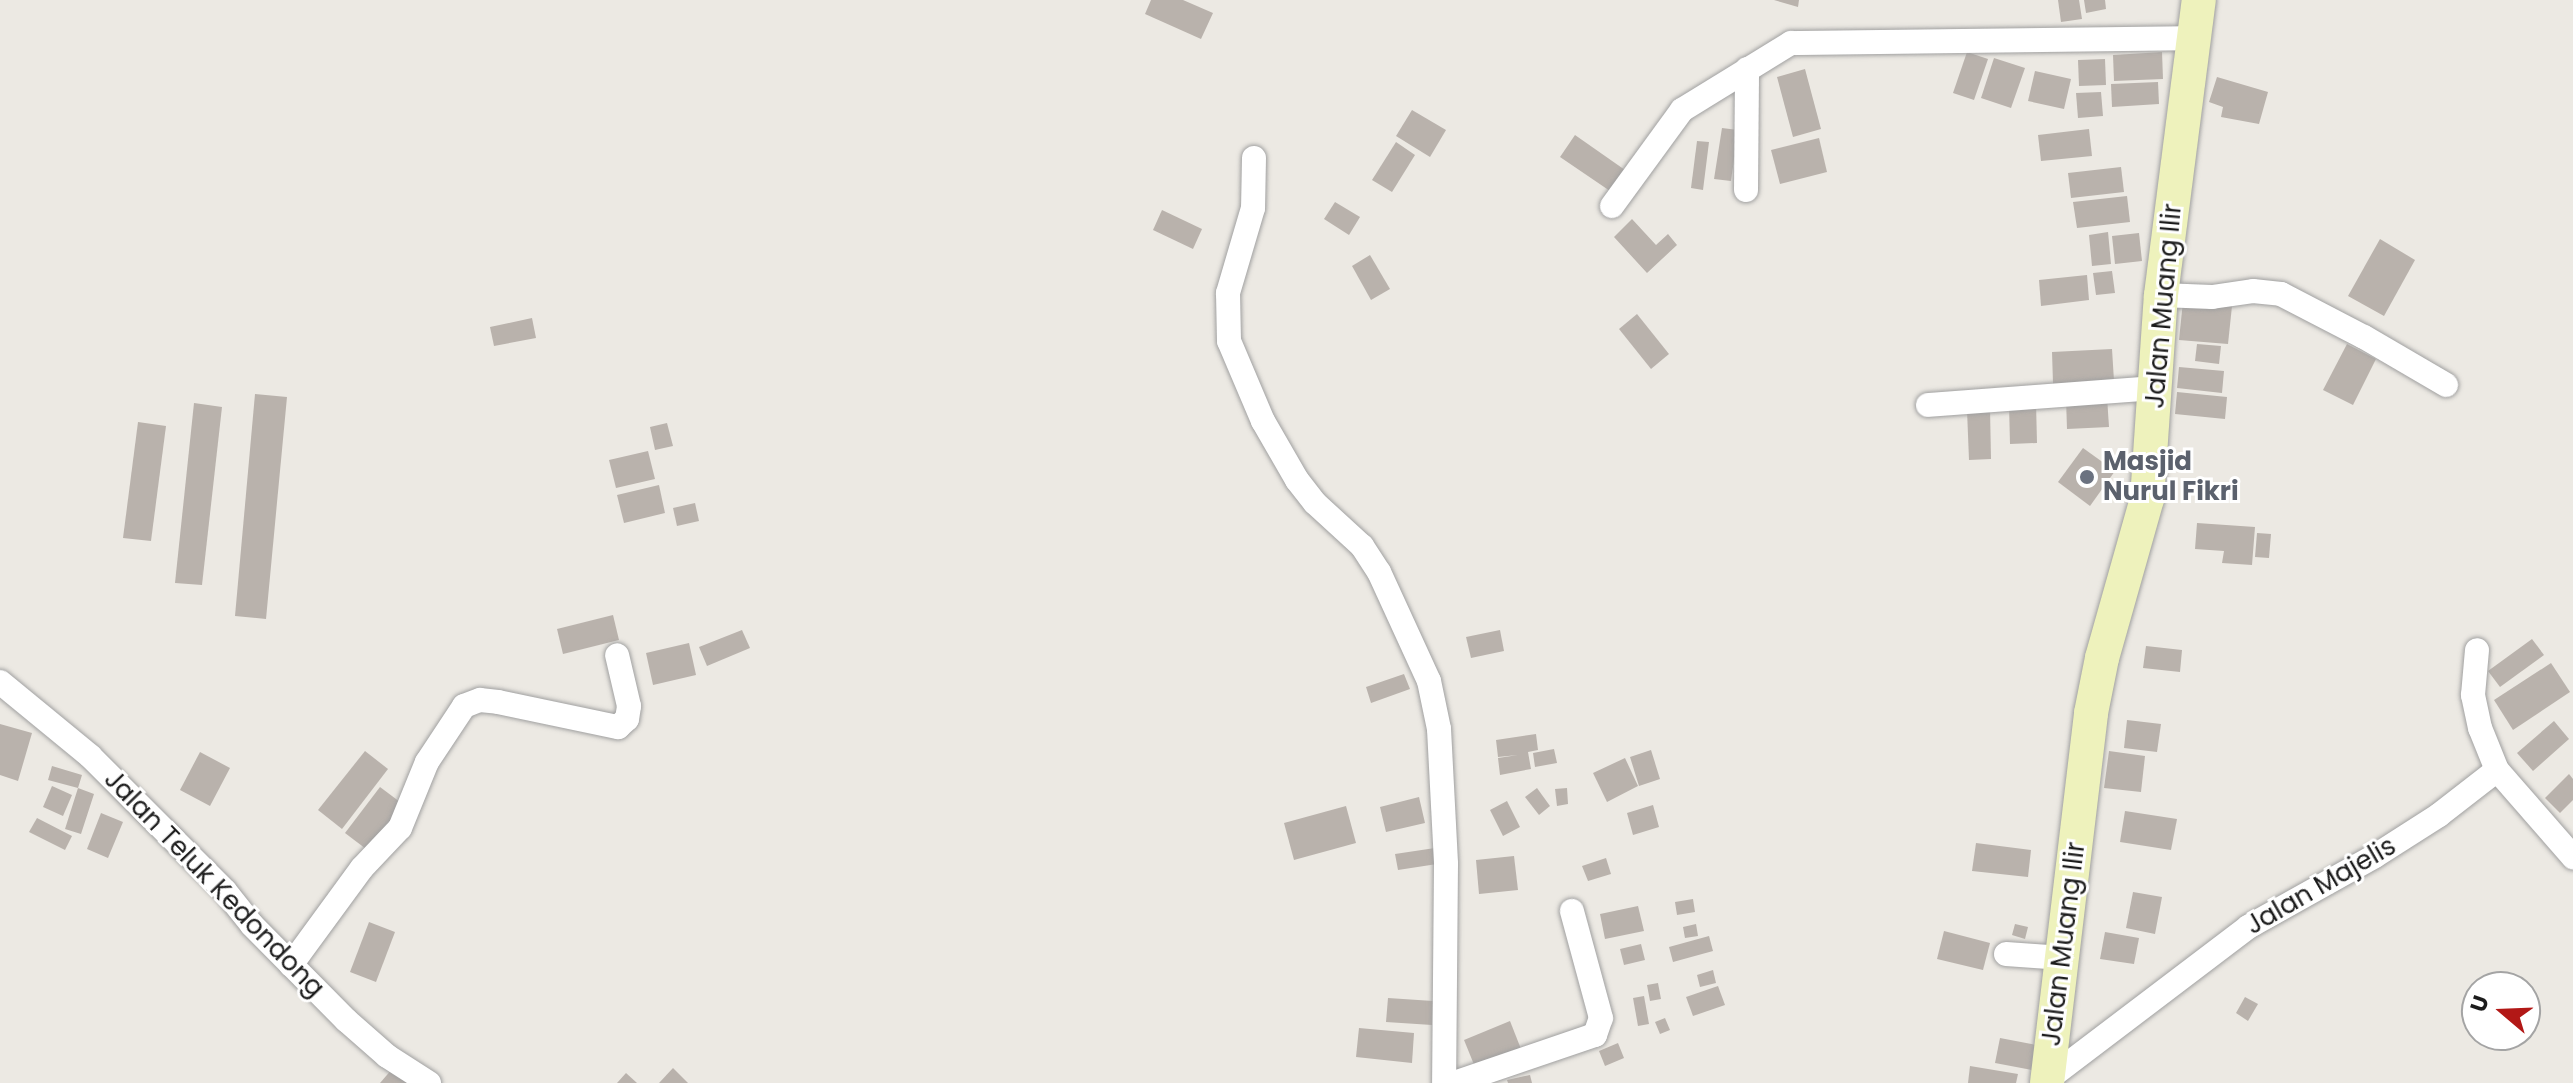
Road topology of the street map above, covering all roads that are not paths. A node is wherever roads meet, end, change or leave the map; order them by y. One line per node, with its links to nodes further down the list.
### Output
1 (2199, 0): 2 (main road, Jalan Muang Ilir)
2 (2193, 38): 3 (street); 7 (main road, Jalan Muang Ilir)
3 (1747, 69): 5 (street); 6 (street)
4 (1254, 158): 22 (street)
5 (1746, 190)
6 (1612, 206)
7 (2161, 295): 8 (street); 9 (main road, Jalan Muang Ilir)
8 (2446, 385)
9 (2156, 388): 10 (street); 18 (main road, Jalan Muang Ilir)
10 (1928, 405)
11 (2477, 650): 14 (street)
12 (617, 655): 19 (street)
13 (0, 682): 19 (street, Jalan Teluk Kedondong)
14 (2497, 770): 15 (street); 20 (street, Jalan Majelis)
15 (2573, 857)
16 (1572, 911): 23 (street)
17 (2006, 954): 18 (street)
18 (2063, 958): 20 (main road, Jalan Muang Ilir)
19 (291, 965): 21 (street, Jalan Teluk Kedondong)
20 (2048, 1081)
21 (426, 1082)
22 (1444, 1083)
23 (1454, 1083)

